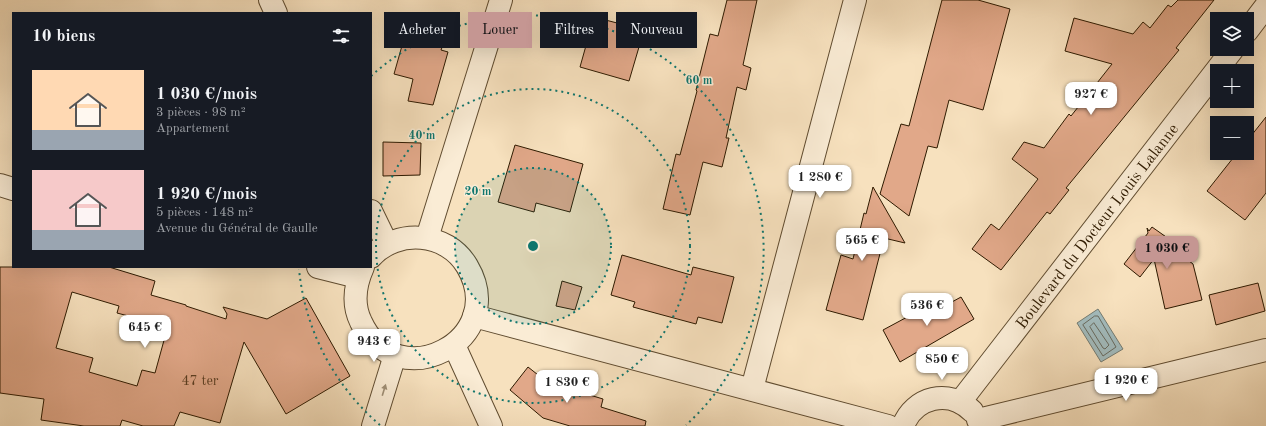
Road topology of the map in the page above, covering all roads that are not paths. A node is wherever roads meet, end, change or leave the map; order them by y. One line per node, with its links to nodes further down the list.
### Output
1 (270, 0): 5 (street)
2 (501, 0): 11 (street)
3 (855, 0): 19 (street)
4 (1266, 6): 6 (street)
5 (276, 12)
6 (1254, 22)
7 (1228, 56): 20 (street, Boulevard du Docteur Louis Lalanne)
8 (0, 185): 9 (street)
9 (12, 189)
10 (372, 216): 12 (street)
11 (427, 238): 12 (street); 15 (street)
12 (379, 251)
13 (327, 268): 14 (street)
14 (361, 272): 18 (street)
15 (474, 316): 16 (street); 19 (street)
16 (454, 345): 18 (street); 23 (street)
17 (1266, 350): 21 (street)
18 (395, 355): 22 (street, one-way to 18)
19 (752, 389): 24 (street)
20 (960, 402): 21 (street); 25 (street)
21 (979, 423)
22 (373, 426)
23 (492, 426)
24 (888, 426)
25 (903, 426)

